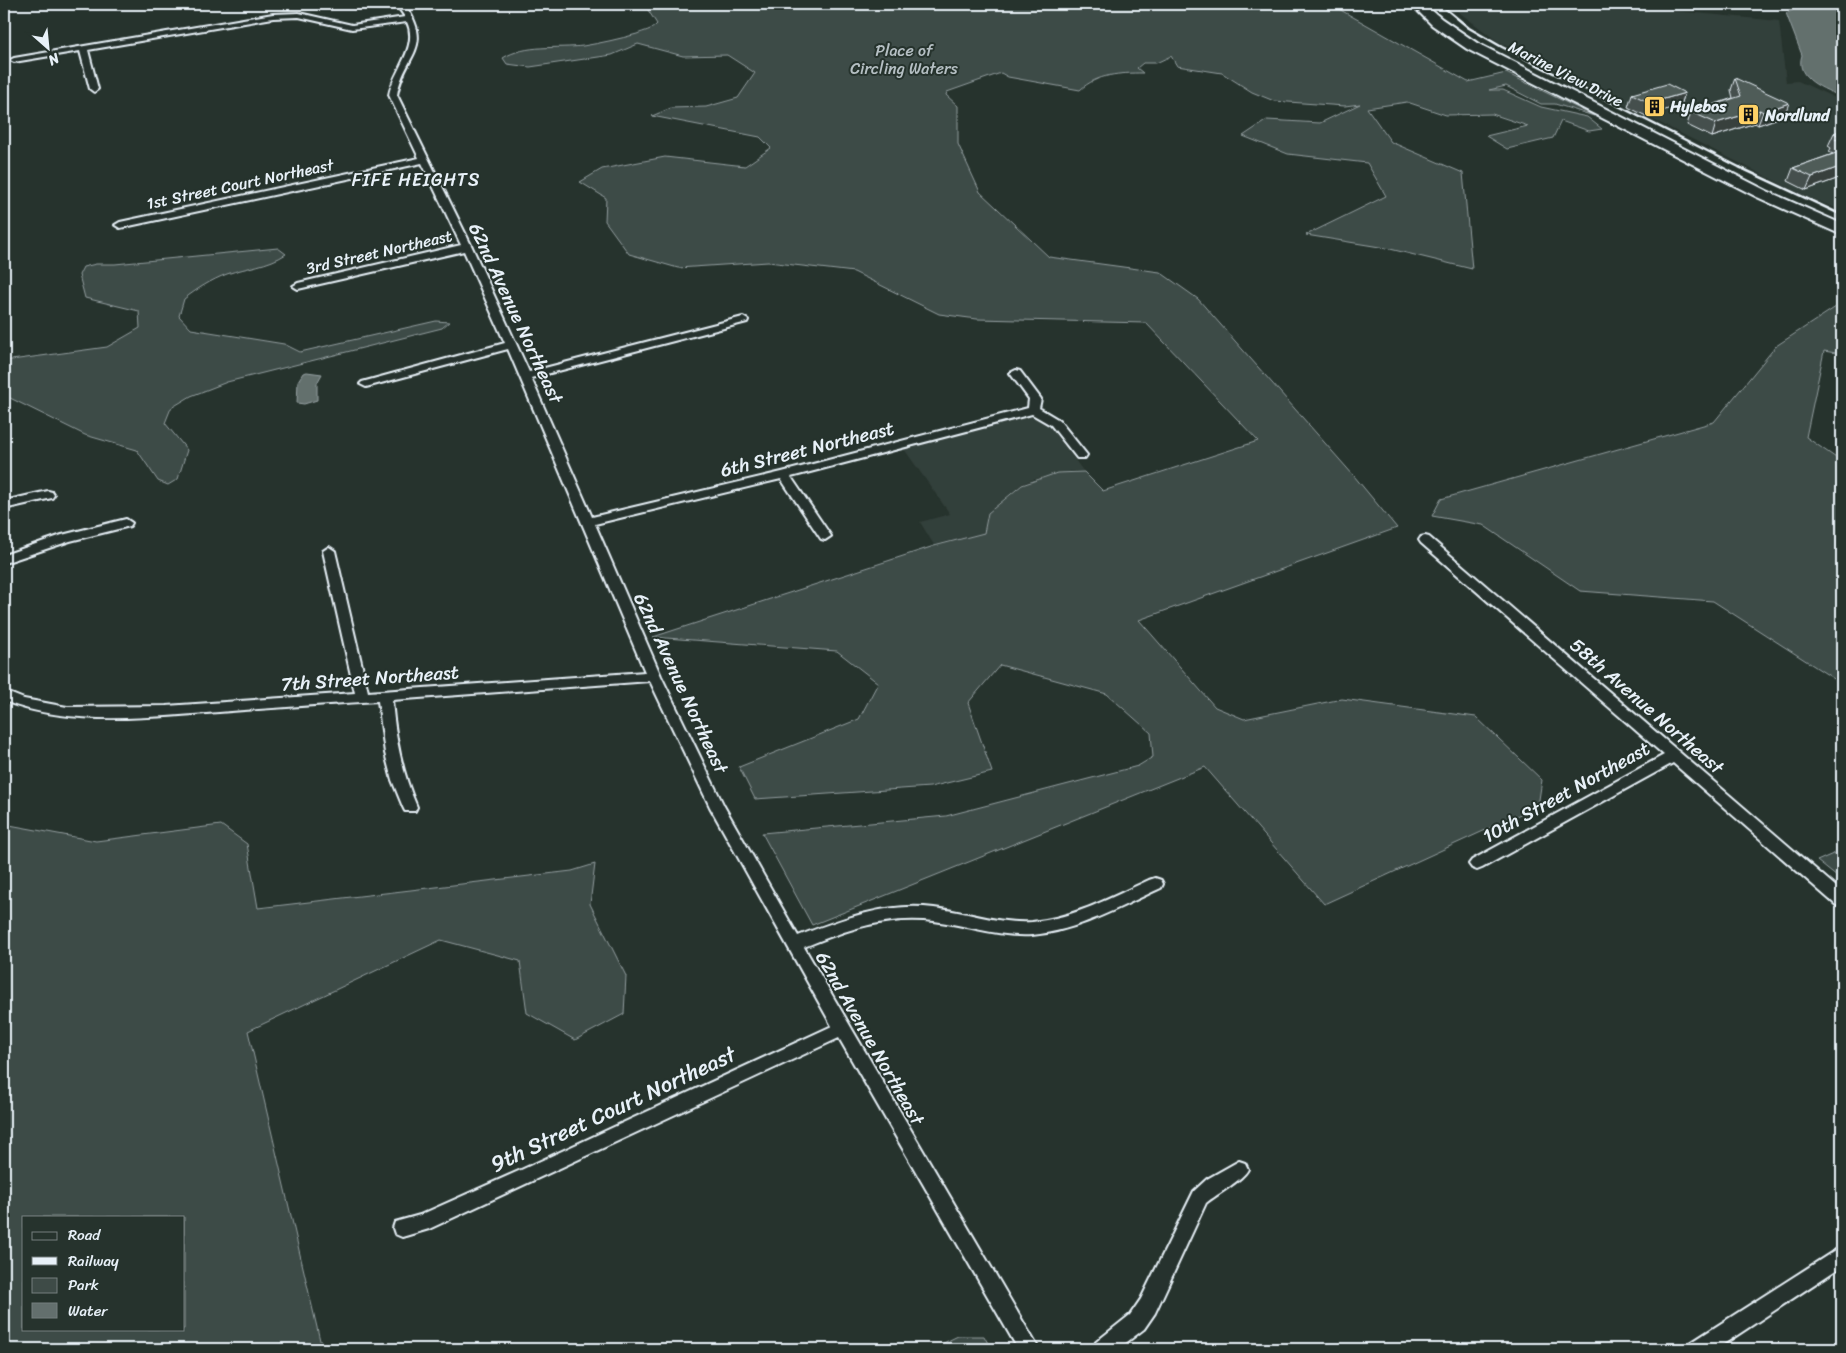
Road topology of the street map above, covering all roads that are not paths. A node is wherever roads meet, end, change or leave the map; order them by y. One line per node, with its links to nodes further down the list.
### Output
1 (400, 4): 4 (street, 62nd Avenue Northeast)
2 (1417, 4): 11 (main road, Marine View Drive)
3 (1428, 4): 9 (main road, Marine View Drive)
4 (409, 19): 5 (street); 8 (street, 62nd Avenue Northeast)
5 (83, 48): 6 (street); 7 (street)
6 (14, 60)
7 (94, 89)
8 (424, 160): 10 (street, 1st Street Court Northeast); 12 (street, 62nd Avenue Northeast)
9 (1842, 221)
10 (120, 225)
11 (1842, 230)
12 (467, 247): 13 (street, 3rd Street Northeast); 15 (street, 62nd Avenue Northeast)
13 (298, 286)
14 (743, 320): 17 (street)
15 (511, 346): 17 (street, 62nd Avenue Northeast); 18 (street)
16 (1016, 373): 19 (street)
17 (525, 376): 24 (street, 62nd Avenue Northeast)
18 (366, 384)
19 (1033, 410): 20 (street); 21 (street, 6th Street Northeast)
20 (1081, 455)
21 (784, 475): 24 (street, 6th Street Northeast); 26 (street)
22 (48, 495): 23 (street)
23 (4, 505)
24 (589, 522): 30 (street, 62nd Avenue Northeast)
25 (126, 523): 29 (street)
26 (825, 536)
27 (1425, 540): 34 (street, 58th Avenue Northeast)
28 (329, 551): 33 (street)
29 (4, 558)
30 (654, 676): 31 (street, 7th Street Northeast); 39 (street, 62nd Avenue Northeast)
31 (386, 695): 33 (street, 7th Street Northeast); 35 (street)
32 (4, 696): 33 (street, 7th Street Northeast)
33 (363, 698)
34 (1674, 756): 36 (street, 10th Street Northeast); 38 (street, 58th Avenue Northeast)
35 (410, 807)
36 (1477, 864)
37 (1155, 884): 39 (street)
38 (1842, 901)
39 (795, 944): 40 (street, 62nd Avenue Northeast)
40 (842, 1029): 42 (street, 9th Street Court Northeast); 44 (street, 62nd Avenue Northeast)
41 (1238, 1169): 45 (street)
42 (402, 1228)
43 (1842, 1255): 46 (street)
44 (1029, 1349)
45 (1103, 1349)
46 (1699, 1349)

